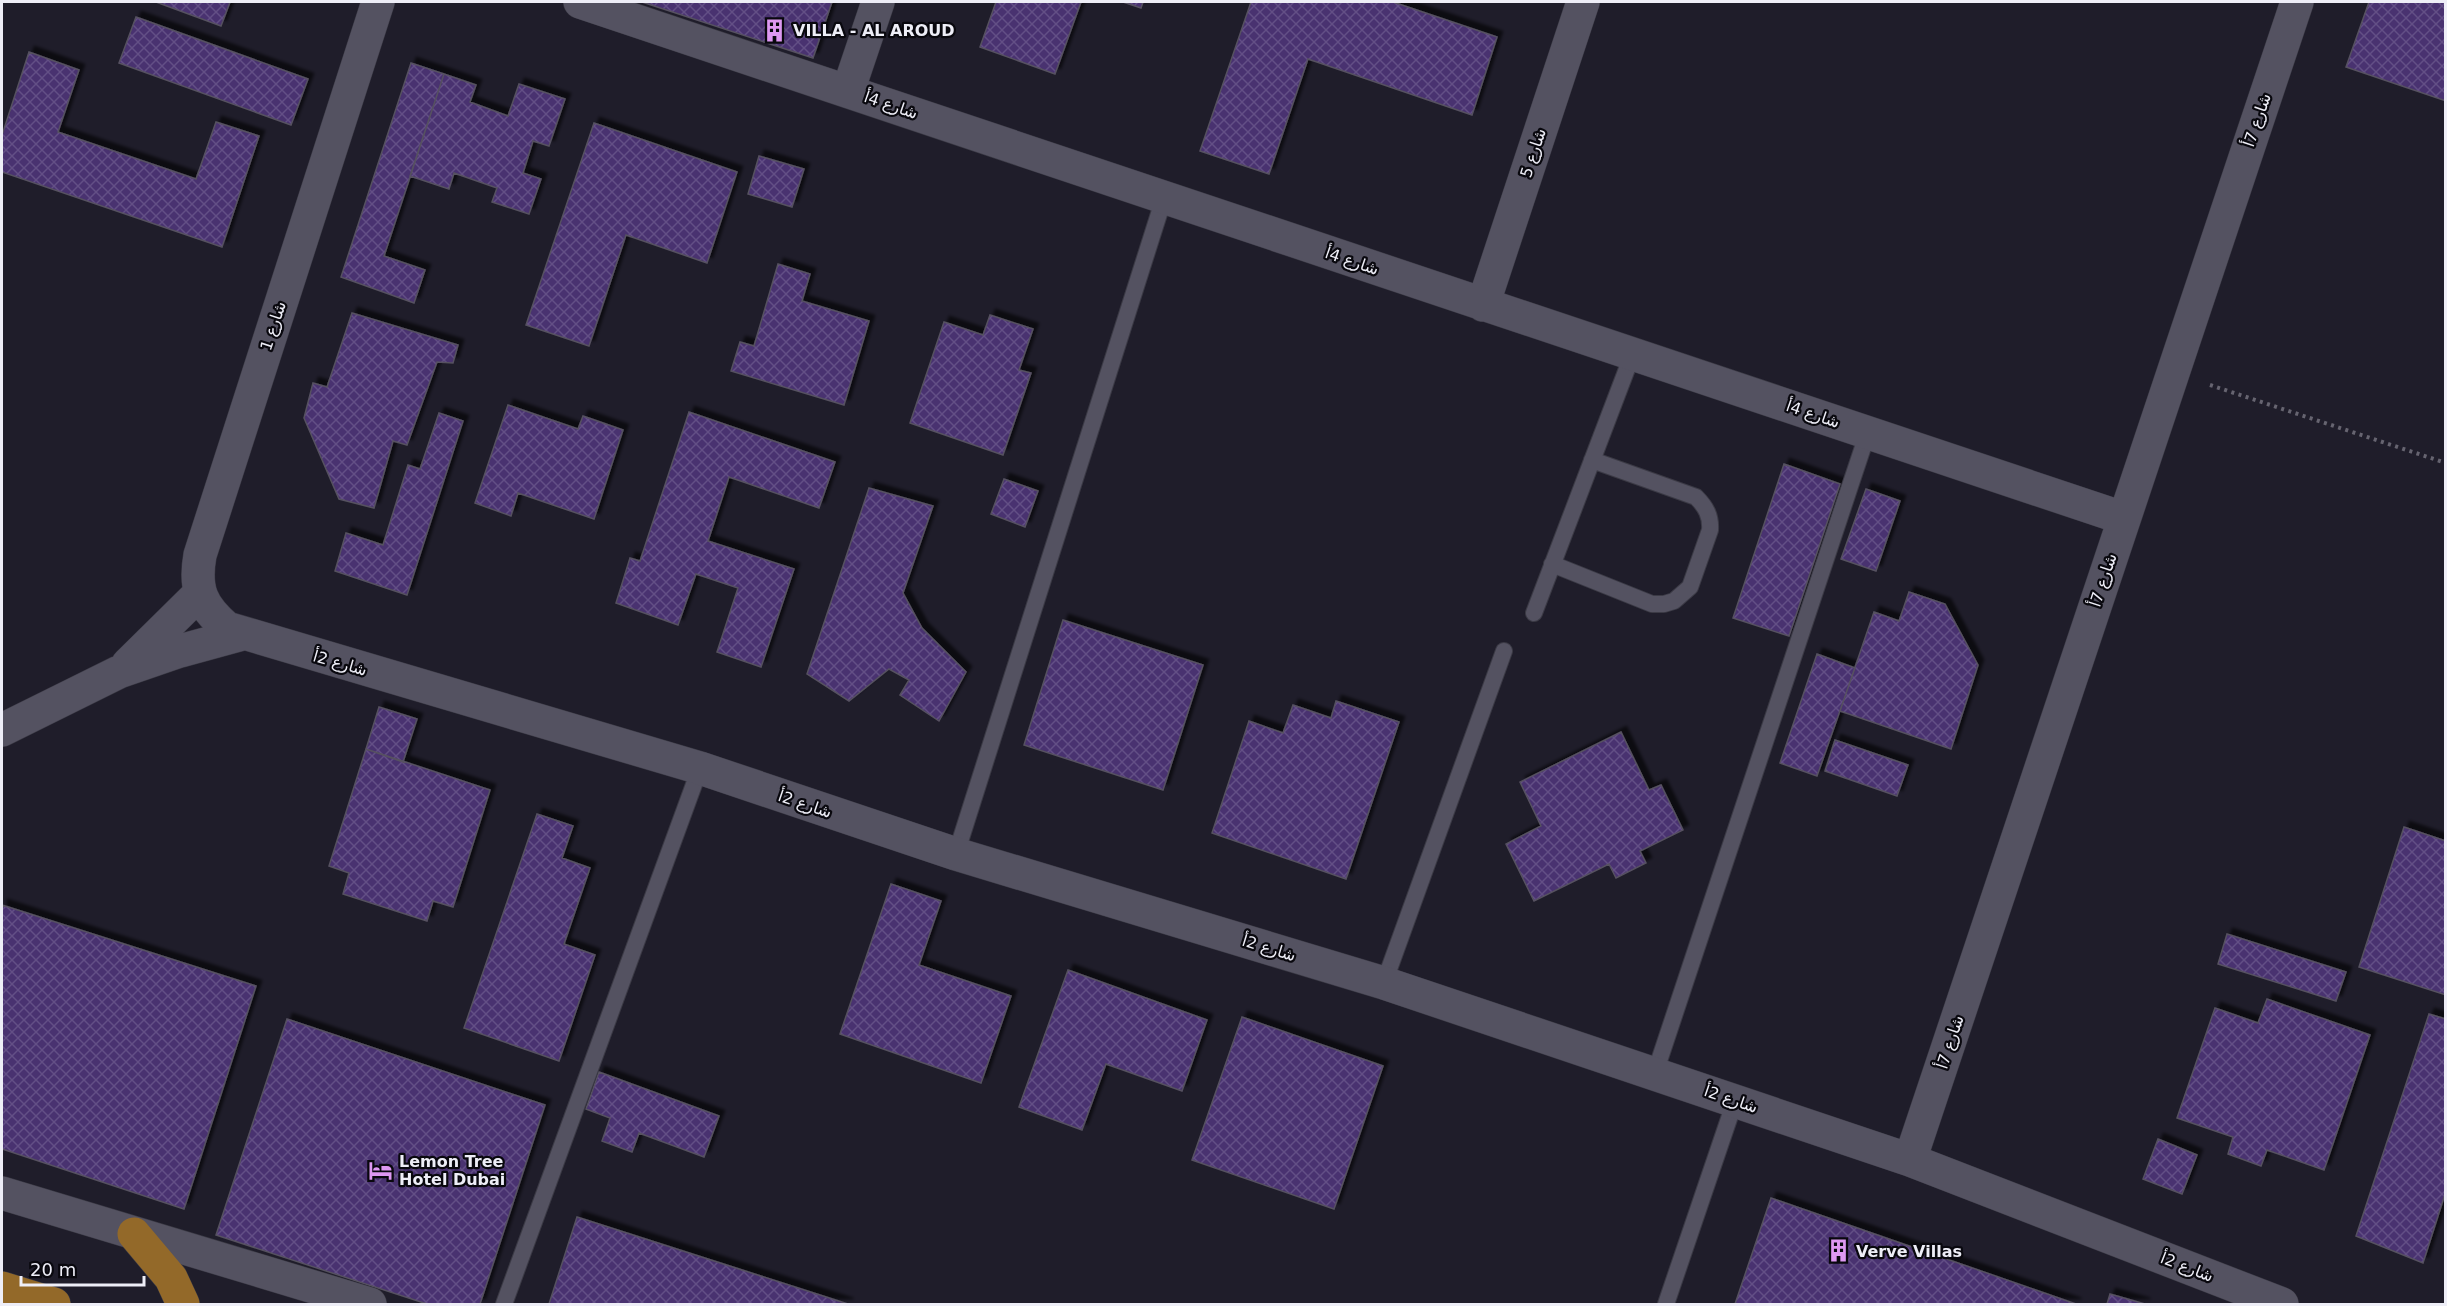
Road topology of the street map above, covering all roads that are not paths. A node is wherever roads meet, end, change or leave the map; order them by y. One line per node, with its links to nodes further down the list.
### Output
1 (378, 2): 14 (street, شارع 1)
2 (580, 2): 6 (street, شارع 4أ)
3 (878, 2): 6 (street)
4 (1583, 2): 8 (street, شارع 5)
5 (2297, 2): 12 (street, شارع 7أ)
6 (848, 91): 7 (street, شارع 4أ)
7 (1164, 198): 8 (street, شارع 4أ); 21 (lane)
8 (1483, 305): 9 (street, شارع 4أ)
9 (1633, 353): 10 (street, شارع 4أ); 11 (lane)
10 (1868, 432): 12 (street, شارع 4أ); 23 (lane)
11 (1592, 460): 13 (lane); 13 (lane)
12 (2123, 519): 25 (street, شارع 7أ)
13 (1552, 564): 15 (lane)
14 (200, 594): 16 (street); 18 (street)
15 (1534, 613)
16 (242, 634): 18 (street); 20 (street, شارع 2أ)
17 (1504, 651): 22 (lane)
18 (119, 672): 19 (street)
19 (2, 730)
20 (699, 768): 21 (street, شارع 2أ); 32 (lane)
21 (956, 854): 22 (street, شارع 2أ)
22 (1384, 982): 23 (street, شارع 2أ)
23 (1655, 1074): 24 (street, شارع 2أ)
24 (1735, 1101): 25 (street, شارع 2أ); 33 (lane)
25 (1910, 1160): 34 (street, شارع 2أ)
26 (2, 1193): 27 (street)
27 (134, 1234): 30 (main road); 31 (street)
28 (2, 1288): 29 (main road)
29 (54, 1305)
30 (183, 1305)
31 (370, 1305)
32 (504, 1305)
33 (1666, 1305)
34 (2282, 1305)

